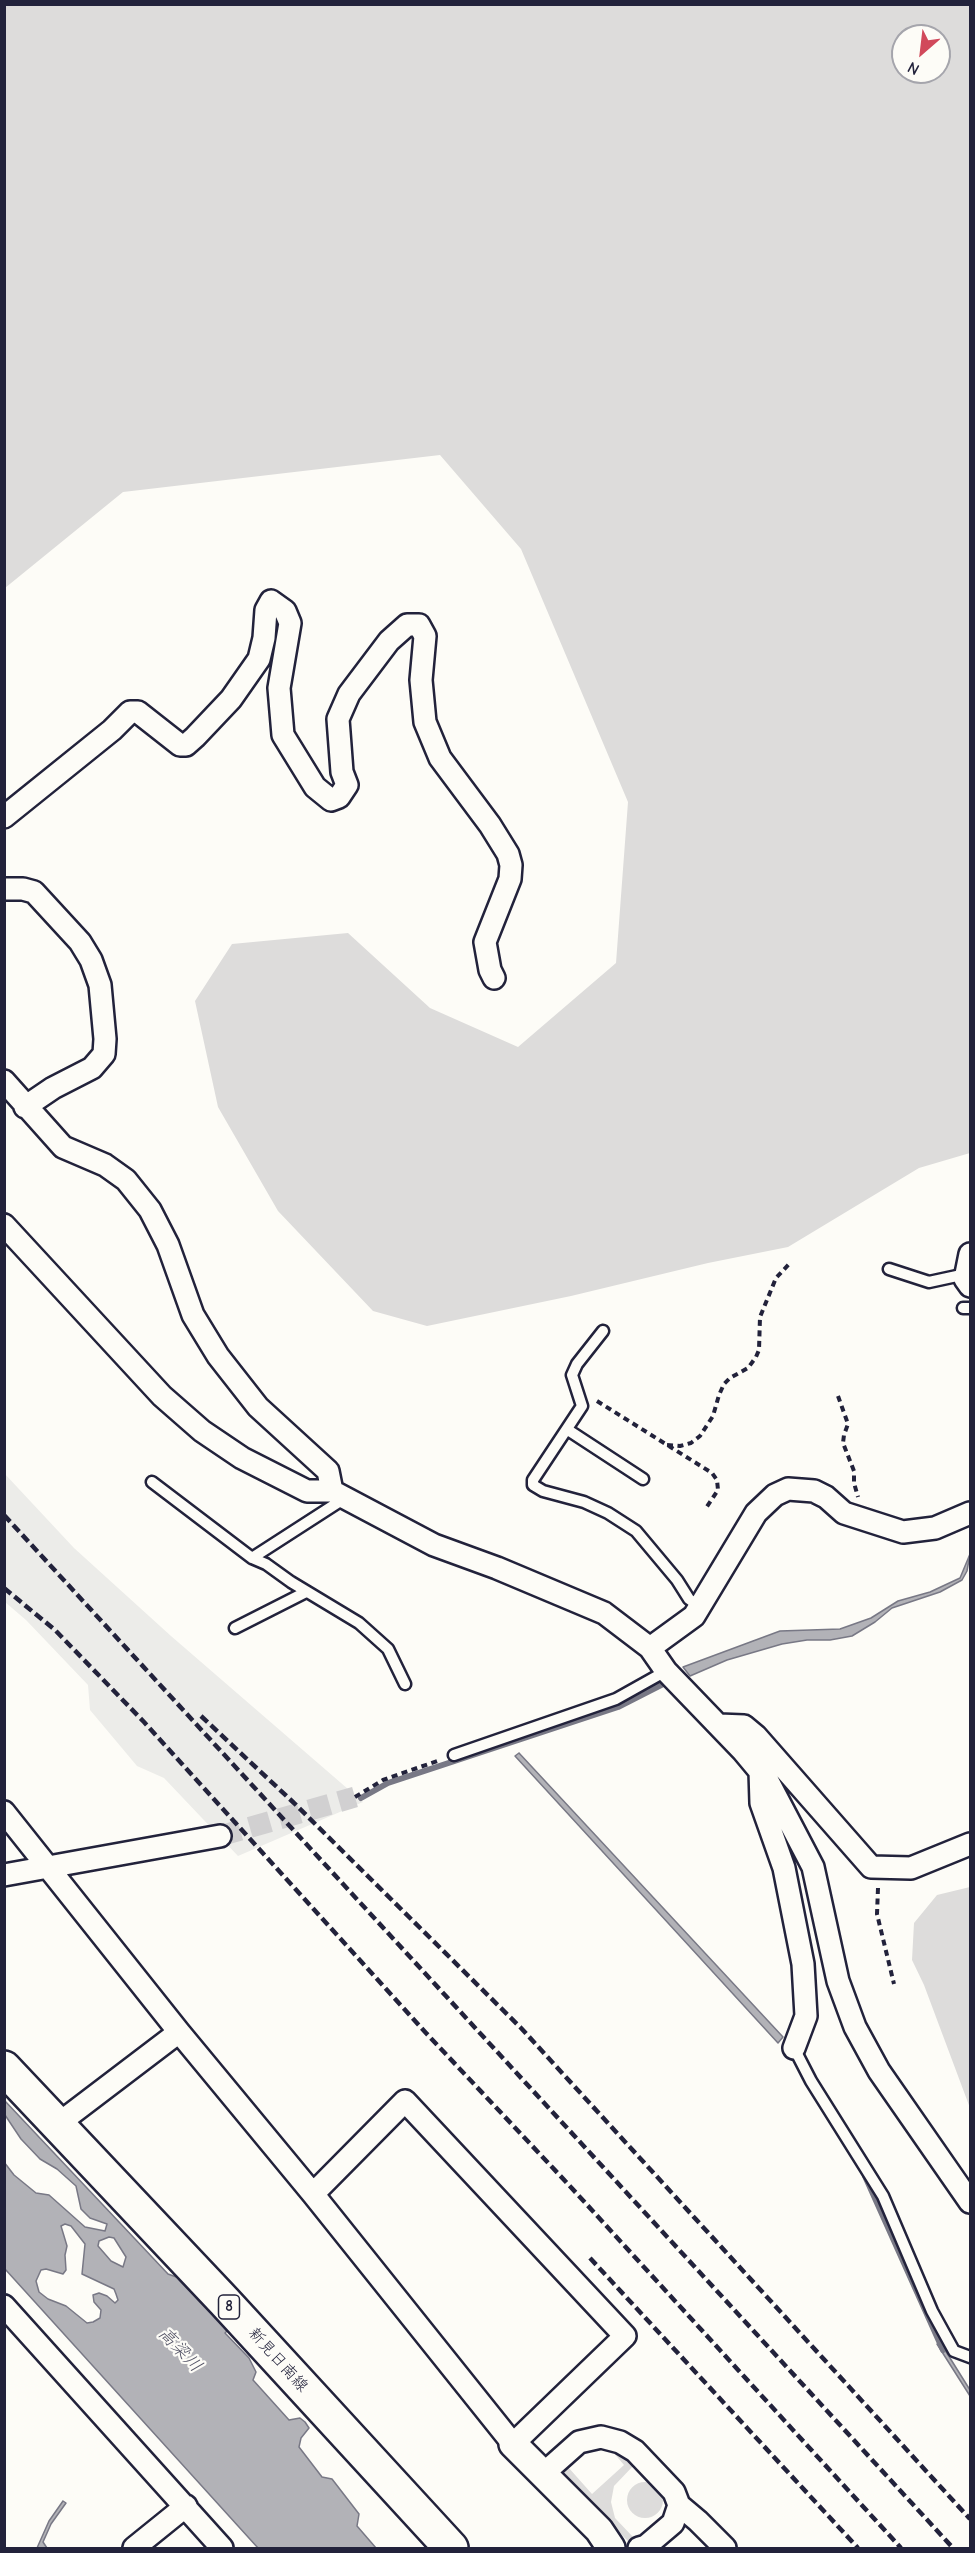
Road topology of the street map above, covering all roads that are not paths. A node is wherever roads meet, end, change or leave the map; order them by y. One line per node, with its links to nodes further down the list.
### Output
1 (4, 817): 3 (street)
2 (4, 889): 5 (street)
3 (494, 978)
4 (4, 1081): 5 (street)
5 (25, 1107): 13 (street)
6 (4, 1225): 13 (street)
7 (889, 1269): 8 (lane)
8 (969, 1271)
9 (603, 1331): 10 (lane)
10 (568, 1430): 11 (lane); 17 (lane)
11 (642, 1479)
12 (152, 1482): 15 (lane)
13 (338, 1494): 15 (lane); 19 (street)
14 (970, 1513): 17 (street)
15 (252, 1558): 16 (lane)
16 (306, 1592): 18 (lane); 21 (lane)
17 (700, 1607): 19 (street)
18 (235, 1628)
19 (650, 1648): 20 (street)
20 (666, 1671): 22 (street); 23 (lane)
21 (405, 1684)
22 (719, 1725): 24 (street); 27 (street)
23 (454, 1755)
24 (760, 1771): 31 (street); 35 (street)
25 (4, 1812): 28 (street)
26 (220, 1836): 28 (street)
27 (970, 1844)
28 (46, 1866): 29 (street); 30 (street)
29 (4, 1875)
30 (178, 2032): 33 (street); 34 (street)
31 (794, 2048): 37 (lane)
32 (4, 2068): 33 (main road, 新見日南線 / 8)
33 (58, 2124): 44 (main road, 新見日南線 / 8)
34 (313, 2193): 38 (street); 38 (street)
35 (970, 2202)
36 (4, 2306): 41 (street)
37 (970, 2357)
38 (513, 2444): 39 (street)
39 (543, 2474): 40 (street); 45 (street)
40 (679, 2505): 46 (street); 47 (street)
41 (186, 2506): 42 (street); 43 (street)
42 (134, 2548)
43 (222, 2548)
44 (451, 2548)
45 (611, 2548)
46 (639, 2548)
47 (725, 2548)

